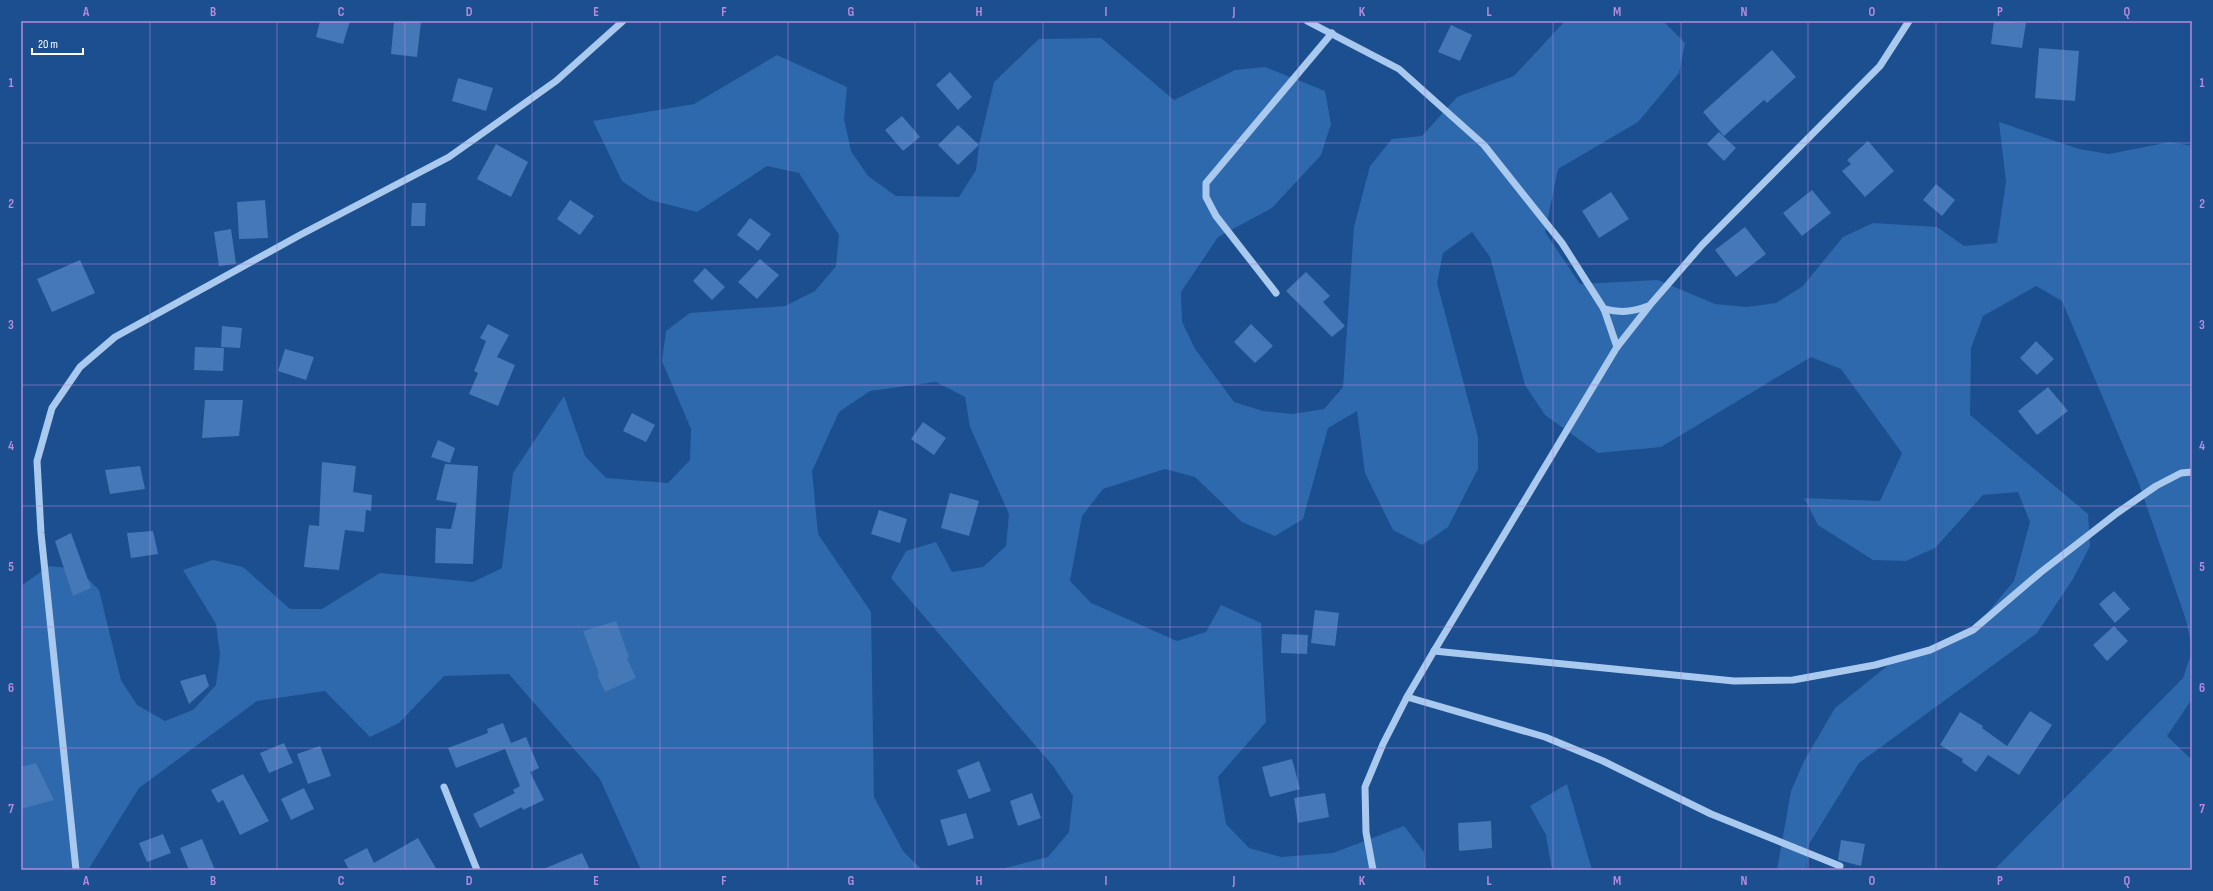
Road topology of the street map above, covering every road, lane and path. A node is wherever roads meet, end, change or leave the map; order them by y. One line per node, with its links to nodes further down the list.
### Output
1 (623, 21): 14 (street)
2 (1308, 21): 4 (street)
3 (1909, 21): 6 (street)
4 (1332, 33): 5 (street); 7 (street)
5 (1276, 293)
6 (1650, 305): 7 (street); 8 (street)
7 (1604, 309): 8 (street)
8 (1617, 347): 10 (street)
9 (2192, 472): 10 (street)
10 (1434, 651): 11 (street)
11 (1407, 697): 13 (street); 16 (street)
12 (444, 787): 15 (street)
13 (1840, 866)
14 (76, 870)
15 (478, 870)
16 (1373, 870)

